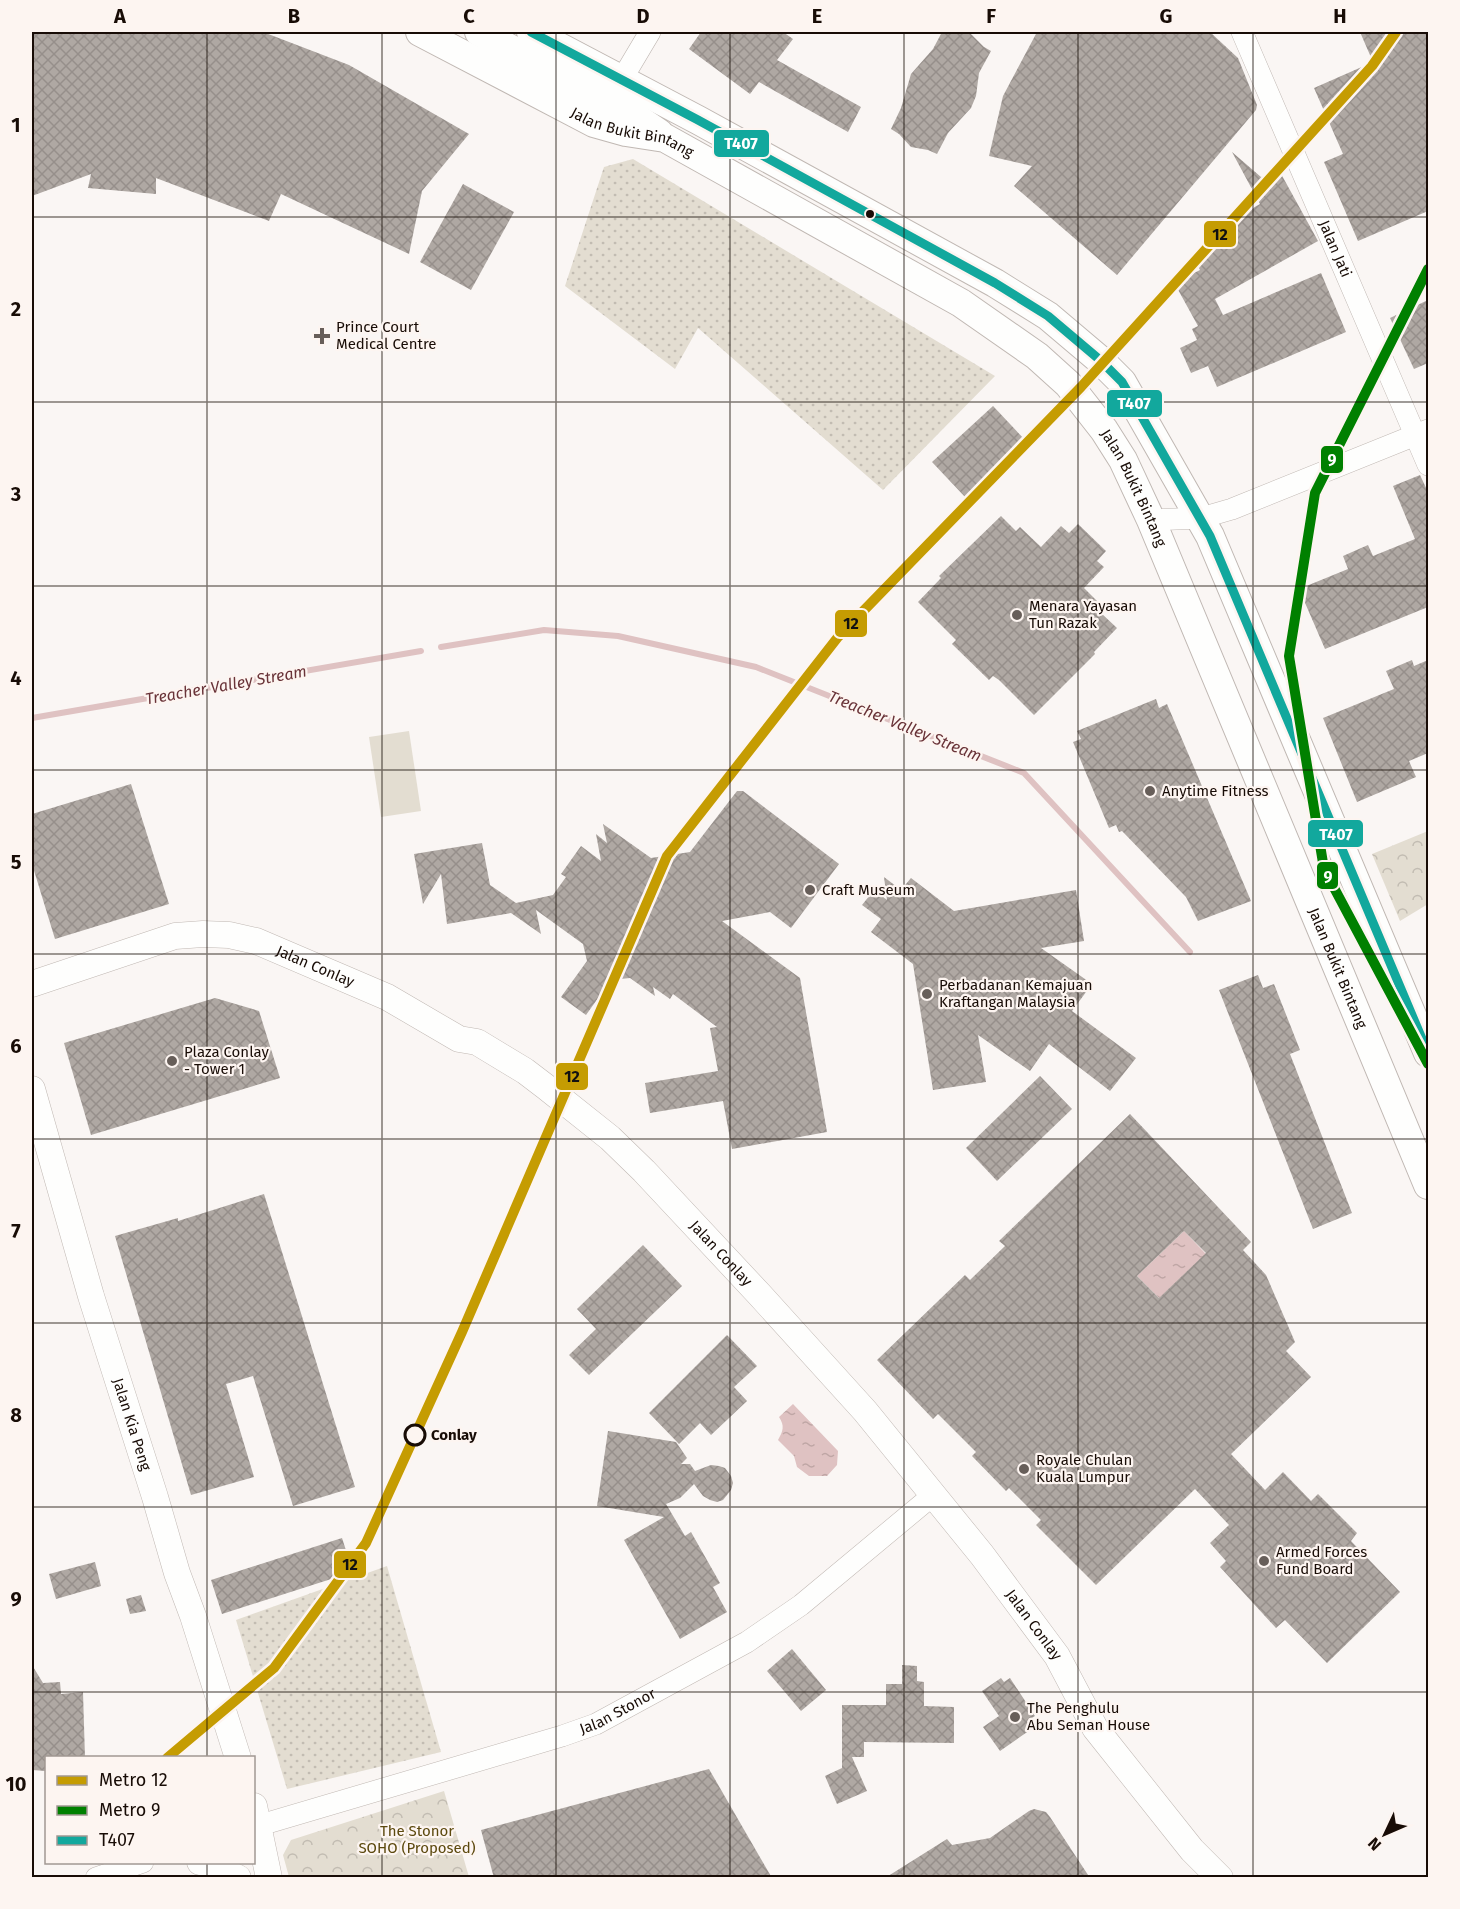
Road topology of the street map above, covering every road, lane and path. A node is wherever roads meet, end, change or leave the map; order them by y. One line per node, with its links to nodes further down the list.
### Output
1 (420, 32): 7 (main road, Jalan Bukit Bintang)
2 (479, 32): 7 (main road)
3 (531, 32): 6 (main road)
4 (650, 32): 6 (street)
5 (1242, 32): 8 (street, Jalan Jati)
6 (622, 79): 10 (main road)
7 (665, 138): 11 (main road, Jalan Bukit Bintang)
8 (1422, 433): 9 (street, Jalan Jati); 10 (street)
9 (1428, 465)
10 (1201, 518): 11 (street); 13 (main road)
11 (1152, 520): 15 (main road, Jalan Bukit Bintang)
12 (32, 984): 16 (street, Jalan Conlay)
13 (1428, 1053)
14 (32, 1089): 17 (street, Jalan Kia Peng)
15 (1428, 1185)
16 (932, 1496): 18 (street, Jalan Stonor); 24 (street, Jalan Conlay)
17 (237, 1756)
18 (255, 1820): 23 (street)
19 (140, 1864): 21 (street)
20 (206, 1864): 22 (street)
21 (96, 1878)
22 (238, 1878)
23 (269, 1878)
24 (1220, 1878)

